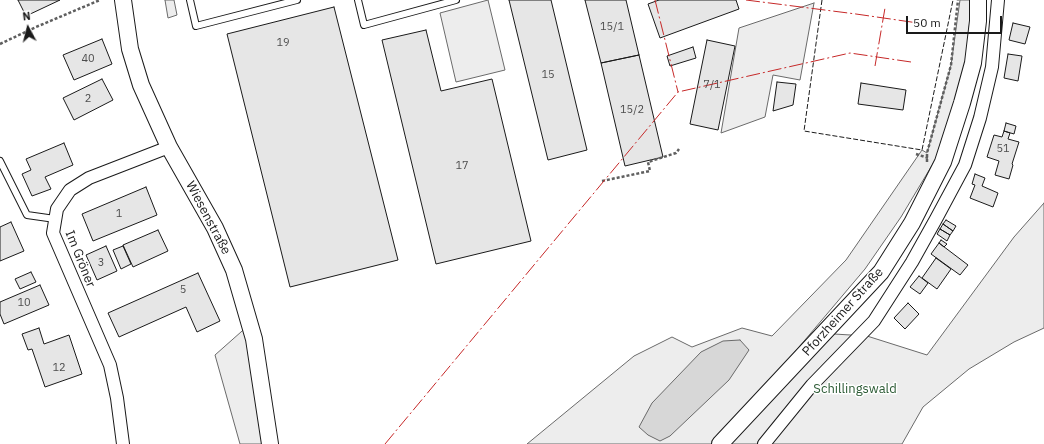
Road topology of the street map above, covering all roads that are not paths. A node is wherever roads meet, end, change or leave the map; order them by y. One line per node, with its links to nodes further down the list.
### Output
1 (123, 0): 8 (street, Wiesenstraße)
2 (190, 0): 3 (lane)
3 (297, 0)
4 (358, 0): 5 (lane)
5 (456, 0)
6 (978, 0): 13 (street, Pforzheimer Straße)
7 (998, 0): 14 (street, Pforzheimer Straße)
8 (169, 146): 10 (street, Im Gröner); 12 (street, Wiesenstraße)
9 (0, 161): 10 (lane)
10 (55, 219): 11 (street, Im Gröner)
11 (124, 444)
12 (270, 444)
13 (720, 444)
14 (764, 444)

